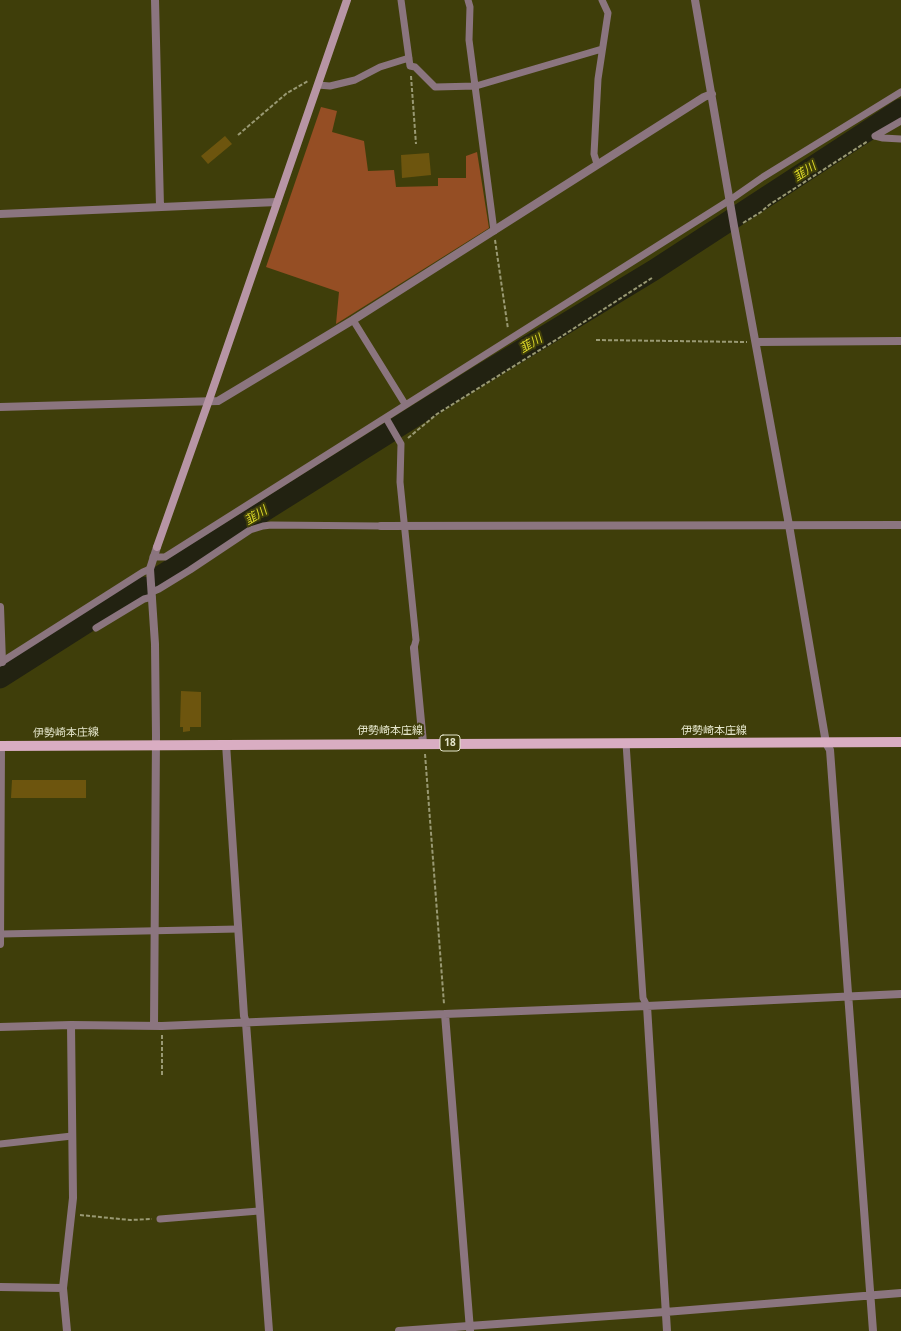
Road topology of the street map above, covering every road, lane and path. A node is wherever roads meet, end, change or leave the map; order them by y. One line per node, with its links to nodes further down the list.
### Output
1 (155, 0): 21 (street)
2 (347, 0): 9 (street)
3 (401, 0): 8 (lane)
4 (468, 0): 10 (lane)
5 (602, 0): 7 (lane)
6 (696, 0): 12 (street)
7 (602, 49): 10 (lane); 18 (lane)
8 (410, 62): 9 (lane); 10 (lane); 17 (path)
9 (319, 82): 14 (path); 20 (street)
10 (476, 86): 24 (lane)
11 (901, 92): 19 (lane)
12 (712, 94): 18 (street); 19 (street)
13 (901, 121): 15 (lane)
14 (238, 134)
15 (875, 136): 16 (lane); 23 (path)
16 (901, 139)
17 (416, 144)
18 (597, 164): 24 (street)
19 (730, 201): 23 (street); 27 (lane)
20 (277, 202): 21 (street); 31 (street)
21 (160, 206): 22 (street)
22 (0, 214)
23 (734, 228): 30 (street)
24 (494, 231): 26 (street); 27 (path)
25 (652, 278): 35 (path)
26 (353, 320): 31 (street); 32 (lane)
27 (511, 338): 32 (lane)
28 (596, 340): 30 (path)
29 (901, 340): 30 (street)
30 (756, 342): 37 (street)
31 (210, 400): 33 (street); 40 (street)
32 (405, 404): 34 (lane)
33 (0, 406)
34 (387, 419): 35 (lane); 40 (lane)
35 (400, 441): 36 (lane)
36 (404, 525): 37 (street); 39 (street); 45 (lane)
37 (789, 525): 38 (street); 47 (street)
38 (901, 525)
39 (381, 526): 42 (lane)
40 (153, 557): 41 (street)
41 (150, 568): 42 (street); 46 (lane)
42 (152, 594): 44 (lane); 51 (street)
43 (0, 607): 46 (street)
44 (96, 628)
45 (414, 648): 49 (street)
46 (1, 662)
47 (826, 742): 48 (main road, 伊勢崎本庄線 / 18); 50 (main road, 伊勢崎本庄線 / 18); 60 (street)
48 (901, 742)
49 (423, 743): 50 (main road, 伊勢崎本庄線 / 18); 52 (main road, 伊勢崎本庄線 / 18); 62 (path)
50 (626, 743): 61 (lane)
51 (156, 744): 52 (main road, 伊勢崎本庄線 / 18); 53 (main road, 伊勢崎本庄線 / 18); 56 (street)
52 (226, 744): 55 (street)
53 (1, 746): 54 (street)
54 (1, 912): 57 (street)
55 (238, 929): 56 (lane); 63 (street)
56 (155, 930): 57 (lane); 65 (street)
57 (1, 934): 58 (street)
58 (0, 944)
59 (901, 994): 60 (street)
60 (848, 996): 61 (street); 76 (street)
61 (647, 1006): 62 (street); 77 (street)
62 (446, 1014): 63 (street); 78 (street)
63 (246, 1023): 65 (street); 70 (street)
64 (71, 1026): 65 (street); 66 (street); 68 (street)
65 (158, 1026): 67 (path)
66 (0, 1027)
67 (162, 1075)
68 (72, 1136): 69 (lane); 71 (street)
69 (0, 1144)
70 (259, 1211): 72 (lane); 80 (street)
71 (71, 1214): 72 (path); 74 (street)
72 (160, 1219)
73 (0, 1287): 74 (street)
74 (63, 1288): 79 (street)
75 (901, 1293): 76 (street)
76 (870, 1295): 77 (street); 83 (street)
77 (665, 1312): 78 (street); 82 (street)
78 (470, 1328): 81 (street)
79 (67, 1331)
80 (269, 1331)
81 (399, 1331)
82 (667, 1331)
83 (873, 1331)

